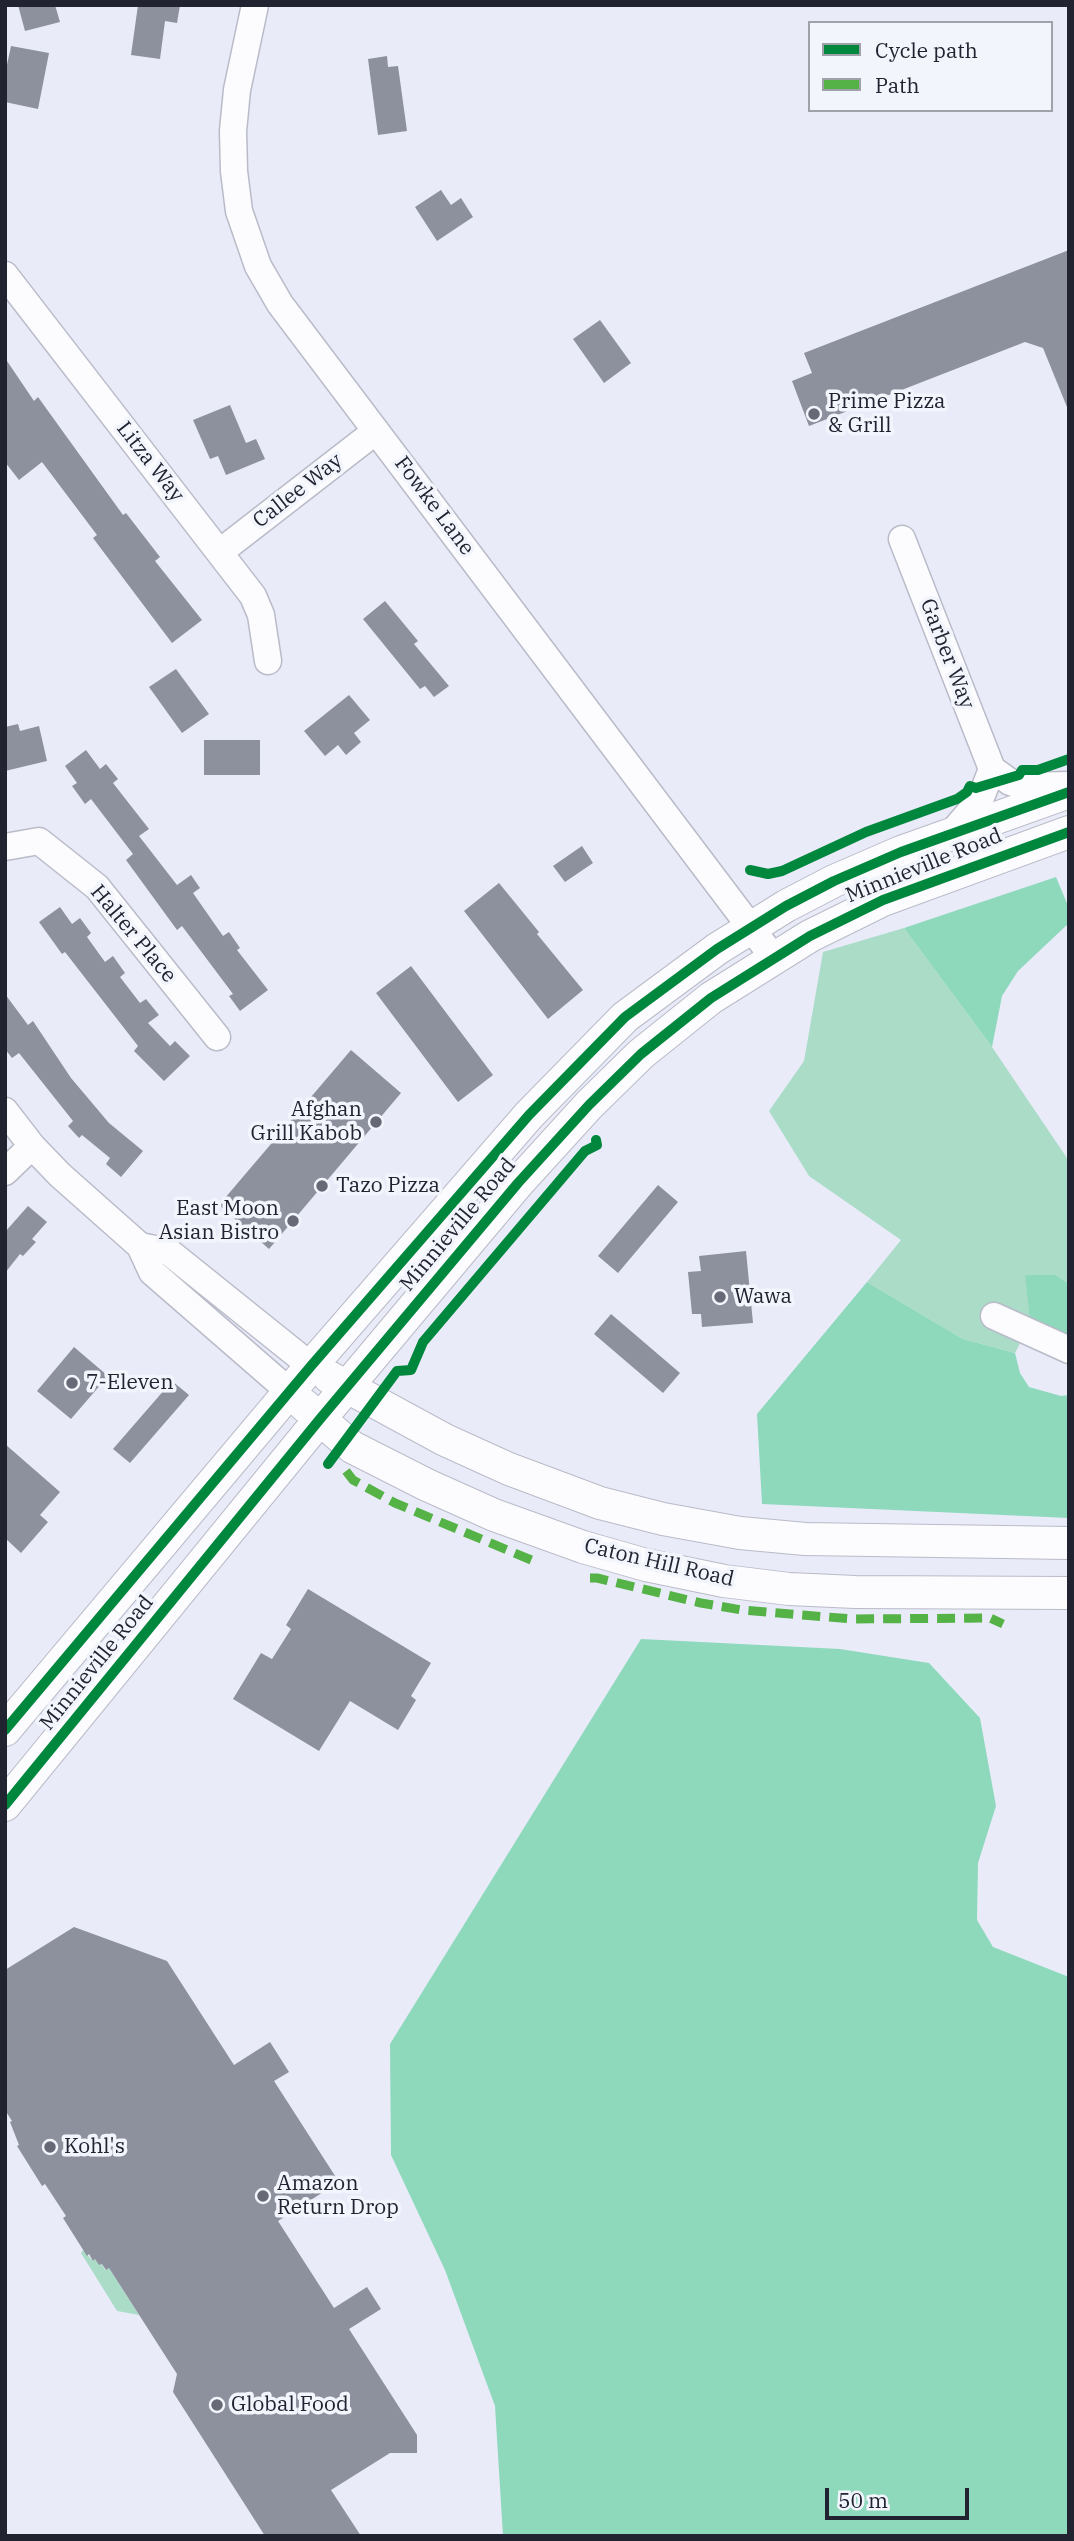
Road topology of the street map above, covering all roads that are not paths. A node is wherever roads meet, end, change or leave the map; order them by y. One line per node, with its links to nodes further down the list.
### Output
1 (255, 5): 3 (street, Fowke Lane)
2 (5, 275): 5 (street, Litza Way)
3 (376, 431): 5 (street, Callee Way); 13 (street, Fowke Lane)
4 (902, 539): 7 (street, Garber Way)
5 (220, 552): 6 (street, Litza Way)
6 (268, 661)
7 (992, 769): 8 (street); 11 (street)
8 (1069, 785)
9 (1069, 792): 11 (main road, Minnieville Road)
10 (1069, 832): 14 (main road, Minnieville Road)
11 (951, 834): 13 (main road, Minnieville Road)
12 (5, 847): 15 (street, Halter Place)
13 (751, 928): 14 (street, Fowke Lane); 22 (main road, Minnieville Road)
14 (773, 957): 23 (main road, Minnieville Road)
15 (217, 1037)
16 (5, 1111): 17 (street)
17 (33, 1146): 18 (street); 19 (street)
18 (5, 1172)
19 (140, 1246): 22 (street); 24 (street)
20 (994, 1316): 21 (street)
21 (1069, 1350)
22 (311, 1366): 23 (main road, Caton Hill Road); 24 (main road, Minnieville Road)
23 (347, 1388): 25 (main road, Minnieville Road); 26 (main road, Caton Hill Road)
24 (290, 1392): 25 (main road, Caton Hill Road); 28 (main road, Minnieville Road)
25 (320, 1419): 27 (main road, Caton Hill Road); 29 (main road, Minnieville Road)
26 (1069, 1543)
27 (1069, 1593)
28 (5, 1730)
29 (5, 1805)

